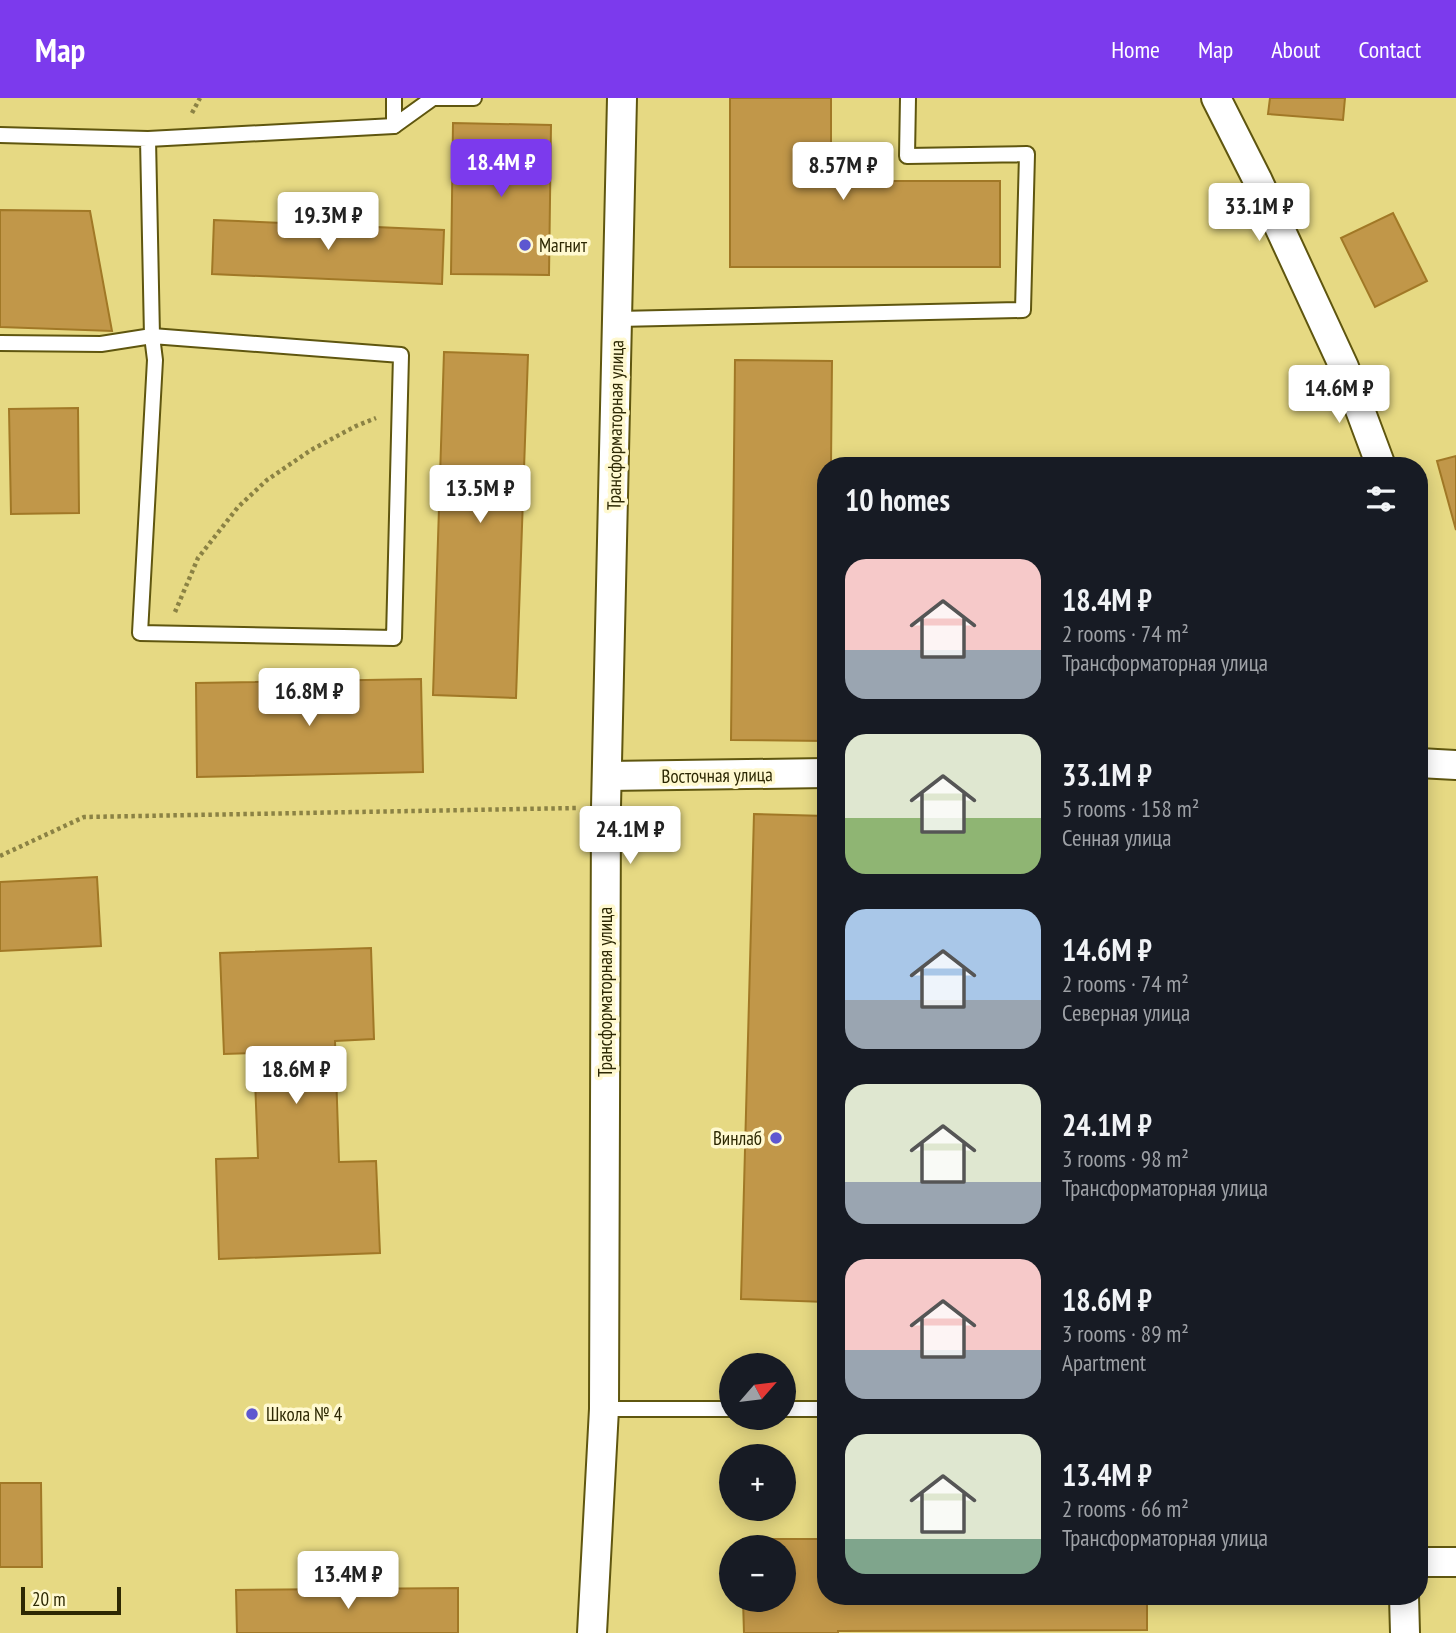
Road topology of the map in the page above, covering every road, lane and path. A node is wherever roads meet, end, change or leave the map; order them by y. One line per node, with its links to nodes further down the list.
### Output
1 (394, 98): 6 (lane)
2 (474, 98): 6 (lane)
3 (622, 98): 9 (street, Трансформаторная улица)
4 (908, 98): 9 (lane)
5 (1216, 98): 13 (street)
6 (394, 126): 8 (lane)
7 (0, 135): 8 (lane)
8 (148, 139): 10 (lane)
9 (618, 319): 18 (street, Трансформаторная улица)
10 (152, 336): 11 (lane); 12 (lane); 14 (lane)
11 (0, 343)
12 (399, 408): 14 (path); 14 (lane)
13 (1378, 457)
14 (160, 634)
15 (1428, 763): 16 (street)
16 (1456, 765)
17 (817, 773): 18 (street, Восточная улица)
18 (608, 776): 19 (street, Трансформаторная улица)
19 (606, 807): 20 (path); 21 (street, Трансформаторная улица)
20 (0, 856)
21 (604, 1409): 22 (lane); 28 (street, Трансформаторная улица)
22 (719, 1409)
23 (796, 1409): 24 (lane)
24 (817, 1409)
25 (1428, 1562): 26 (street)
26 (1456, 1562)
27 (1404, 1605): 29 (street)
28 (592, 1633)
29 (1405, 1633)

